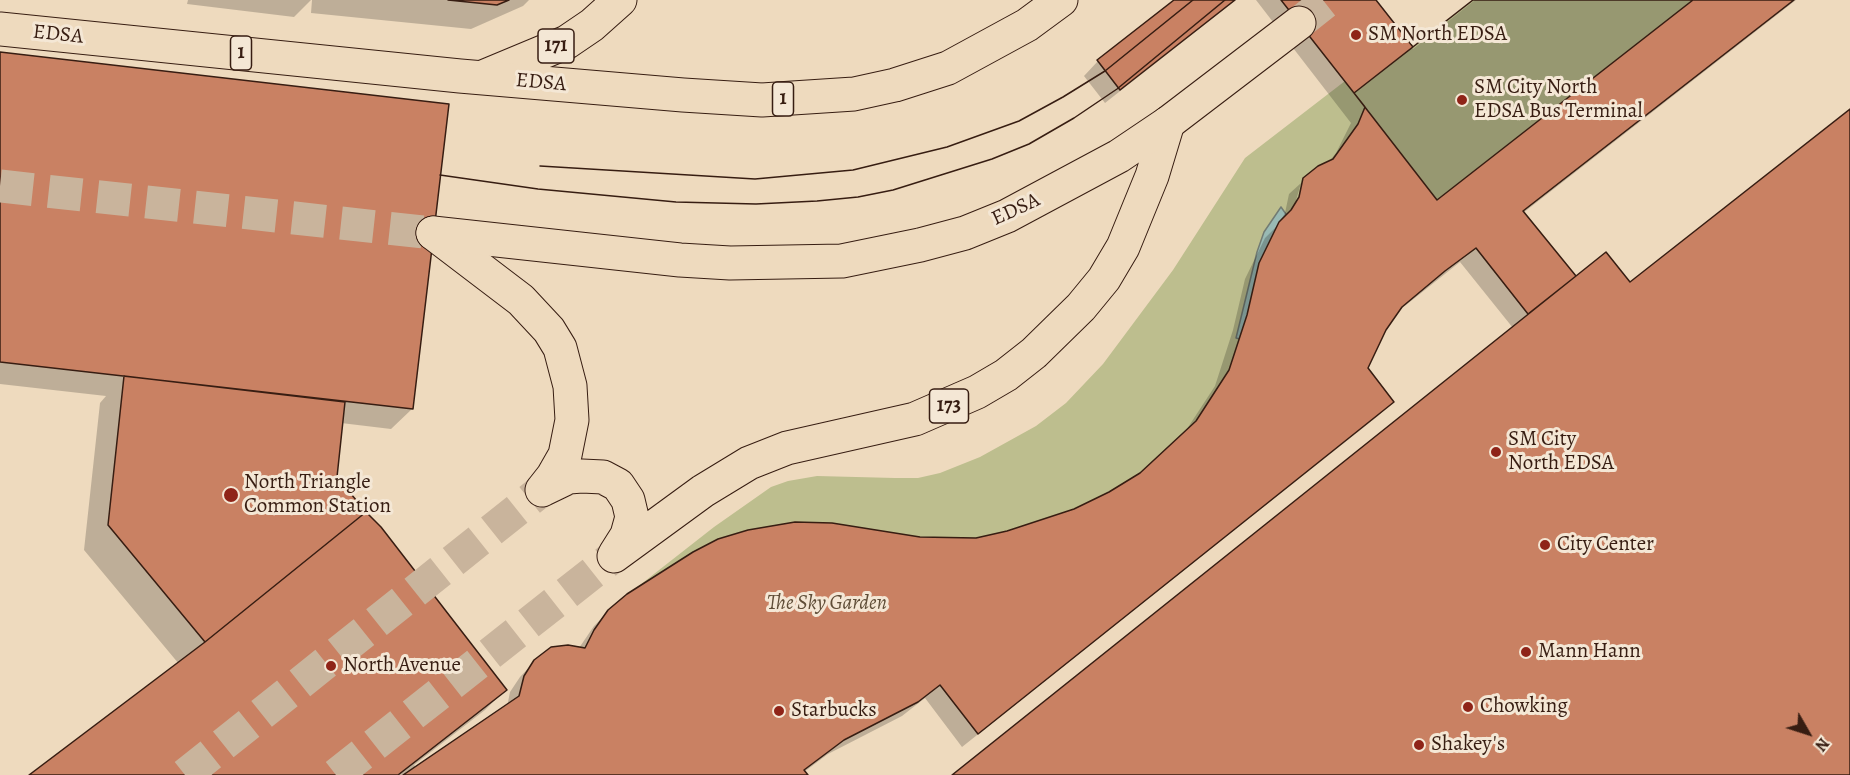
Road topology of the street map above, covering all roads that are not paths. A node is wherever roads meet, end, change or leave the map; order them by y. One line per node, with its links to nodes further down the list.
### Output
1 (620, 0): 5 (main road, 171)
2 (1061, 0): 5 (main road, EDSA / 1)
3 (1299, 23): 6 (main road, EDSA)
4 (0, 29): 5 (main road, EDSA / 1)
5 (483, 77)
6 (1168, 123): 6 (main road, EDSA / 173)

